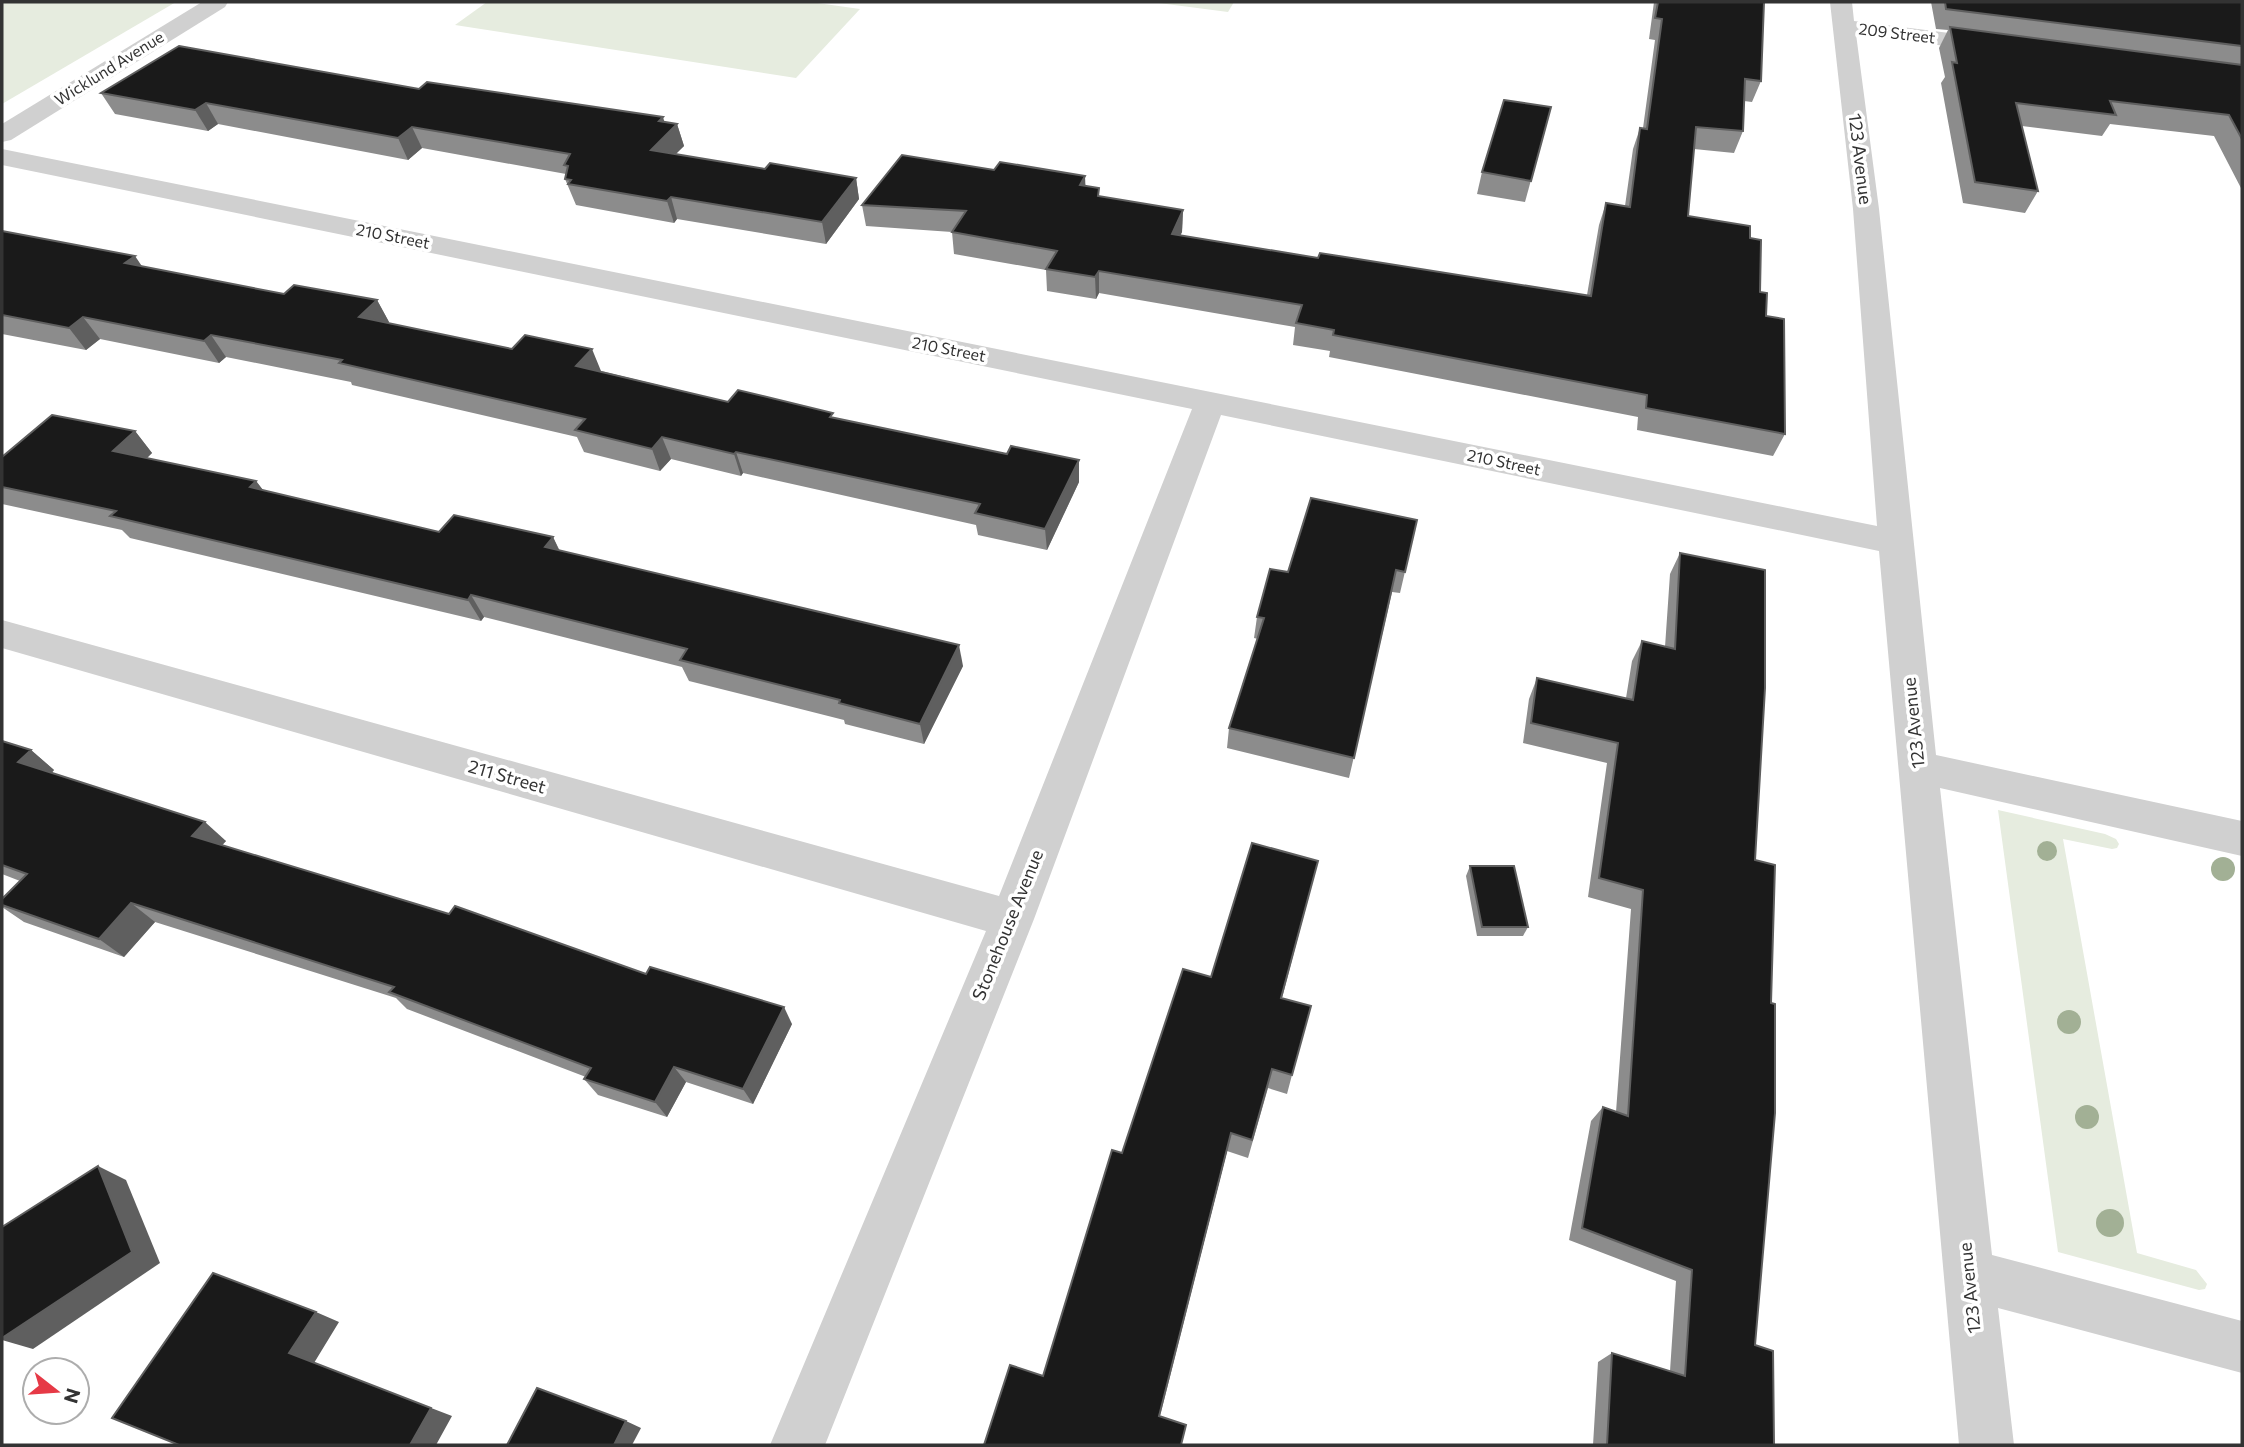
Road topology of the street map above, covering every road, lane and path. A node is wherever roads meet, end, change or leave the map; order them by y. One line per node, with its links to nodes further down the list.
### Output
1 (217, 2): 4 (street, Wicklund Avenue)
2 (1842, 14): 3 (street, 209 Street); 7 (street, 123 Avenue)
3 (2015, 48)
4 (2, 135)
5 (2, 157): 6 (street, 210 Street)
6 (1210, 402): 7 (street, 210 Street); 11 (street, Stonehouse Avenue)
7 (1896, 542): 9 (street, 123 Avenue)
8 (2, 634): 11 (street, 211 Street)
9 (1919, 767): 10 (street); 12 (street, 123 Avenue)
10 (2242, 838)
11 (1012, 919): 14 (street, Stonehouse Avenue)
12 (1969, 1275): 13 (street); 15 (street, 123 Avenue)
13 (2242, 1347)
14 (798, 1445)
15 (1986, 1445)

